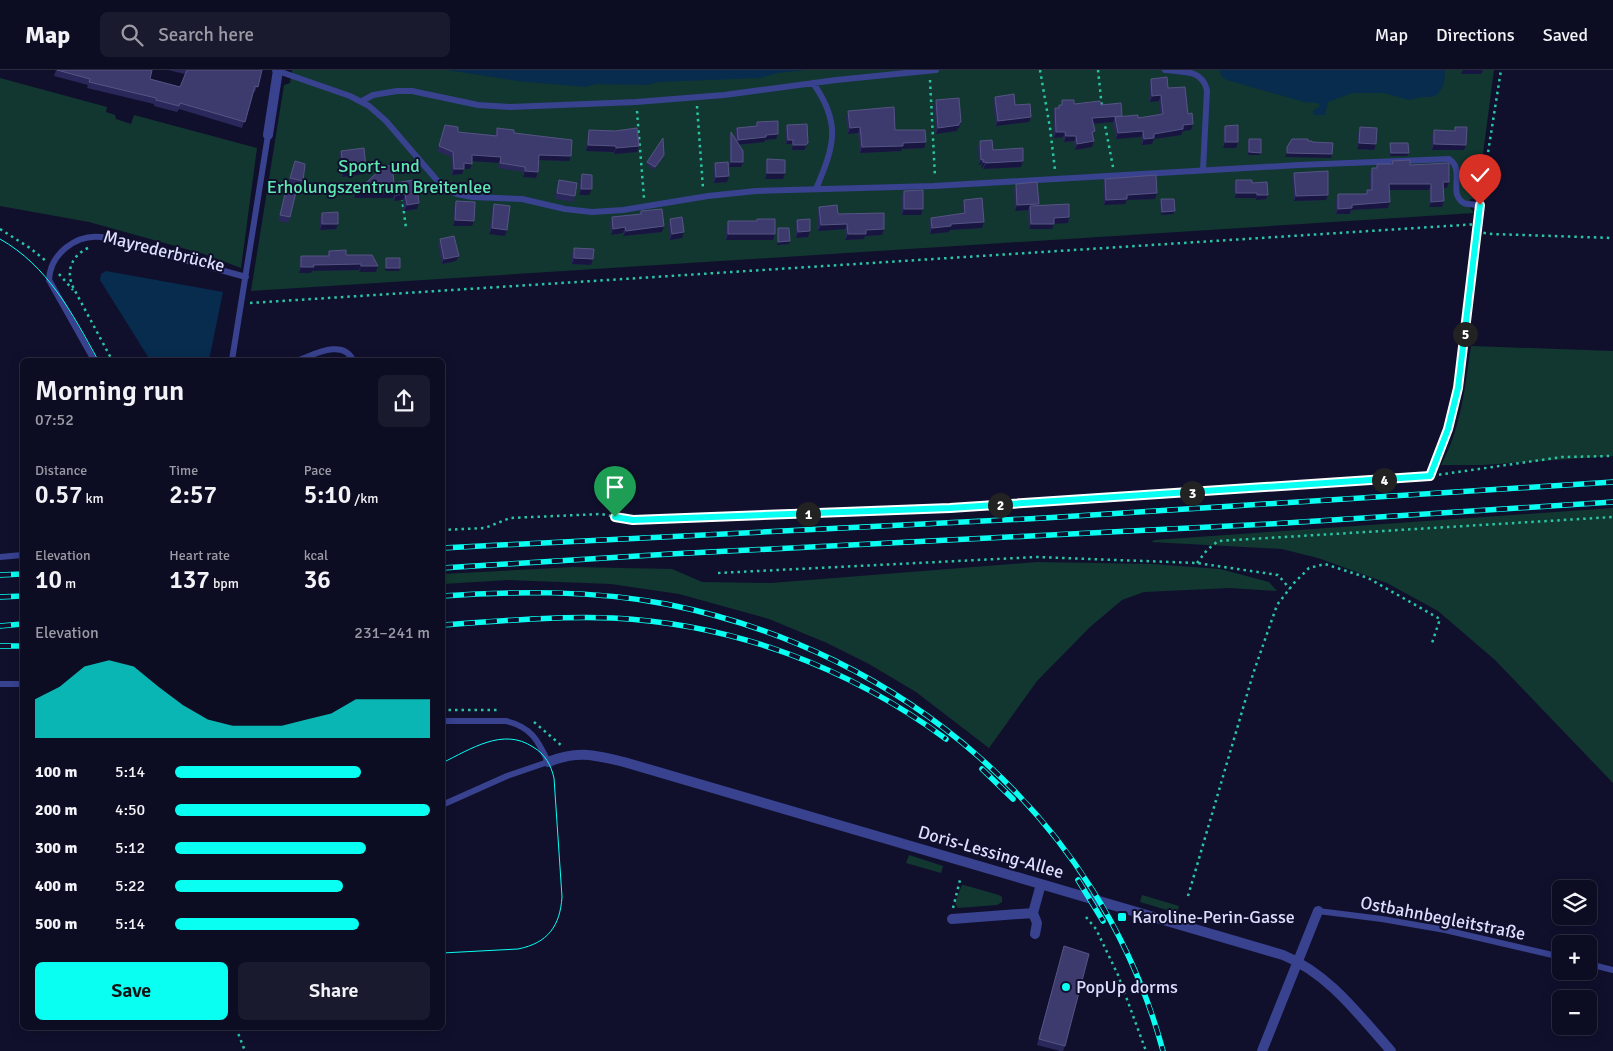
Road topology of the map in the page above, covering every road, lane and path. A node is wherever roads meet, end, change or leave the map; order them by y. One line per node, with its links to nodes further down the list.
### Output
1 (277, 70): 10 (lane); 12 (street)
2 (929, 70): 3 (lane); 8 (lane); 16 (path)
3 (936, 70)
4 (1040, 70): 15 (path)
5 (1098, 70): 14 (path)
6 (1165, 70): 13 (lane)
7 (1501, 70): 20 (path)
8 (813, 83): 9 (lane); 17 (lane)
9 (697, 98): 11 (lane); 19 (path)
10 (362, 101): 11 (lane); 21 (lane)
11 (636, 102): 21 (path)
12 (268, 135): 29 (lane)
13 (1203, 170): 14 (lane); 20 (lane)
14 (1114, 175): 15 (lane)
15 (1056, 179): 16 (lane)
16 (935, 186): 17 (lane)
17 (816, 189): 19 (lane)
18 (401, 192): 23 (path)
19 (703, 196): 21 (lane)
20 (1480, 205): 22 (path)
21 (645, 207)
22 (1478, 224): 25 (path); 30 (path)
23 (406, 228)
24 (0, 229): 28 (path)
25 (1477, 232): 26 (path); 37 (path)
26 (1613, 238)
27 (96, 246): 32 (path, Mayrederbrücke)
28 (42, 258)
29 (246, 277): 30 (lane); 31 (lane)
30 (241, 304): 33 (lane)
31 (93, 358)
32 (111, 358)
33 (232, 358)
34 (304, 358): 35 (lane)
35 (352, 358)
36 (1613, 456): 37 (path)
37 (1430, 476): 39 (path)
38 (1613, 517): 42 (path)
39 (445, 530)
40 (20, 556): 41 (lane)
41 (0, 557)
42 (1197, 562): 43 (path); 44 (path)
43 (718, 573)
44 (1290, 589): 45 (path); 53 (path)
45 (1431, 646)
46 (0, 684): 47 (lane)
47 (20, 684)
48 (445, 721): 49 (lane)
49 (548, 762): 50 (lane); 52 (street, Doris-Lessing-Allee)
50 (445, 804)
51 (960, 880): 56 (path)
52 (1041, 884): 55 (street); 60 (street, Doris-Lessing-Allee)
53 (1188, 896)
54 (1318, 912): 59 (lane, Ostbahnbegleitstraße); 60 (street)
55 (1033, 913): 56 (street); 58 (street)
56 (952, 915)
57 (1086, 917): 65 (path)
58 (1034, 934)
59 (1552, 955)
60 (1297, 961): 66 (street); 67 (street, Doris-Lessing-Allee)
61 (1597, 966): 62 (lane)
62 (1613, 970)
63 (237, 1030): 64 (path)
64 (245, 1051)
65 (1146, 1051)
66 (1262, 1051)
67 (1391, 1051)

